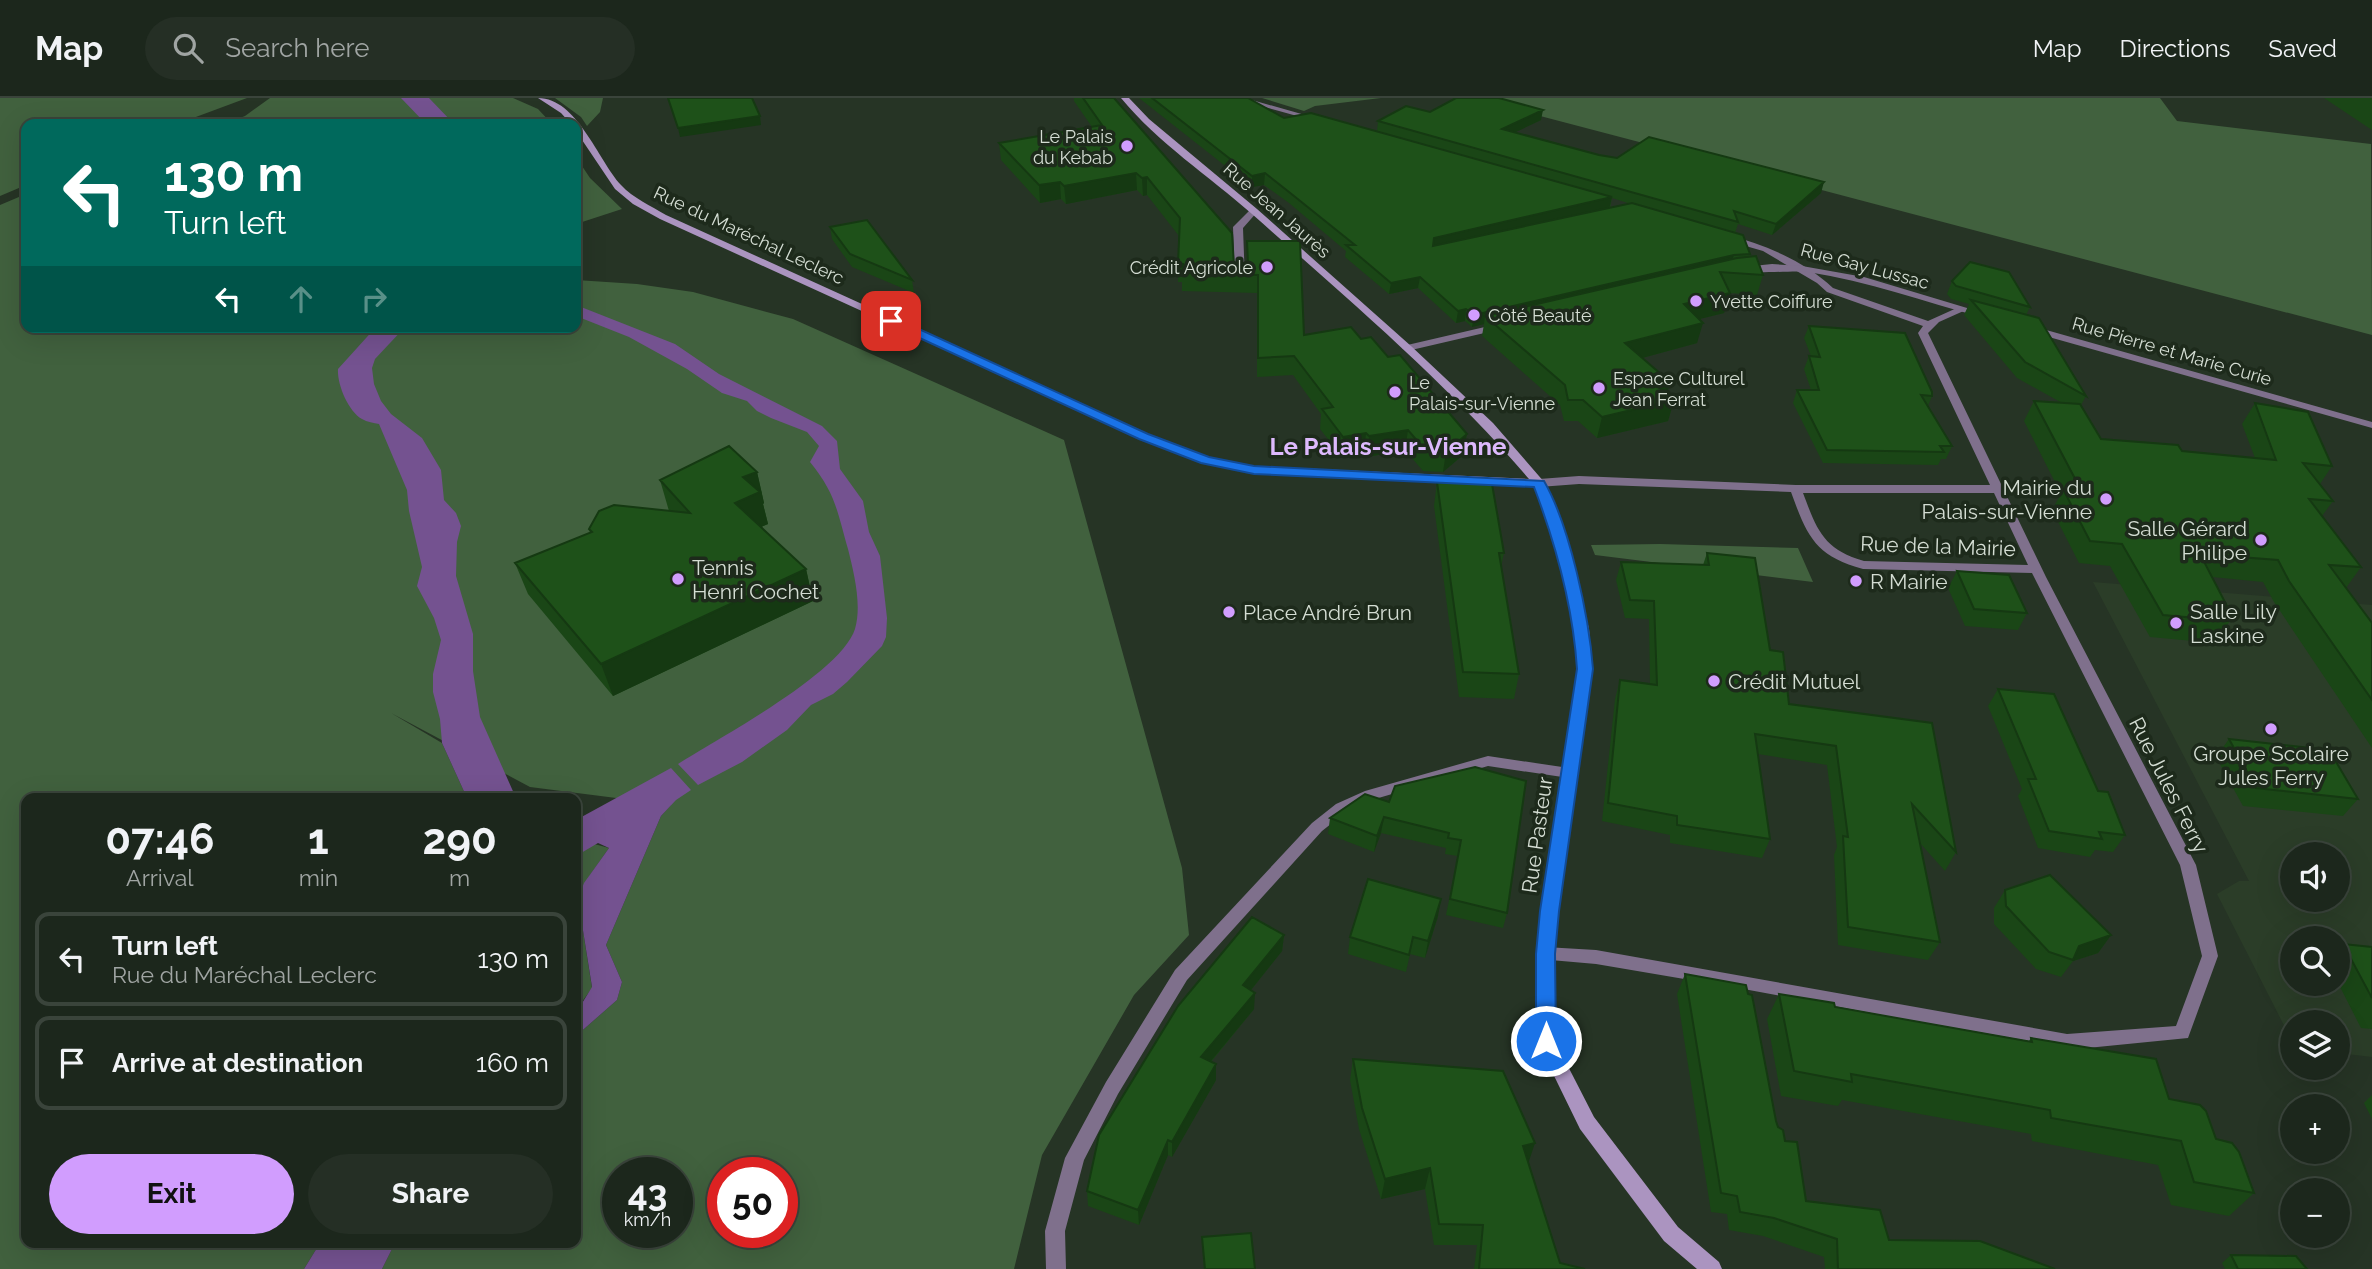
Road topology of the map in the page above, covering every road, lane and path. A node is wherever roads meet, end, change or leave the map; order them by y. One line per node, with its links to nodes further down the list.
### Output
1 (542, 98): 4 (main road, Rue du Maréchal Leclerc)
2 (1125, 98): 7 (main road, Rue Jean Jaurès)
3 (1236, 98): 5 (street)
4 (570, 119)
5 (1328, 123)
6 (581, 134): 19 (main road, Rue du Maréchal Leclerc)
7 (1254, 211): 11 (street); 17 (main road, Rue Jean Jaurès)
8 (1713, 234): 9 (street, Rue Gay Lussac)
9 (1796, 267): 10 (street); 12 (street, Rue Gay Lussac); 15 (street)
10 (1731, 272)
11 (1240, 282)
12 (1963, 309): 13 (street); 15 (street)
13 (1996, 318)
14 (1512, 324): 17 (street)
15 (1927, 324): 21 (street, Rue Jules Ferry)
16 (2018, 324): 18 (street, Rue Pierre et Marie Curie)
17 (1407, 348): 19 (main road, Rue Jean Jaurès)
18 (2372, 425)
19 (1539, 484): 20 (street); 23 (main road, Rue Pasteur)
20 (1796, 489): 21 (street); 22 (street, Rue de la Mairie)
21 (1997, 489): 22 (street, Rue Jules Ferry)
22 (2036, 569): 25 (street, Rue Jules Ferry)
23 (1569, 772): 24 (main road, Rue Pasteur); 27 (street)
24 (1545, 954): 25 (street, Rue Jules Ferry); 28 (main road, Rue Pasteur)
25 (1749, 983): 26 (street)
26 (1754, 1009)
27 (1056, 1269)
28 (1712, 1269)

